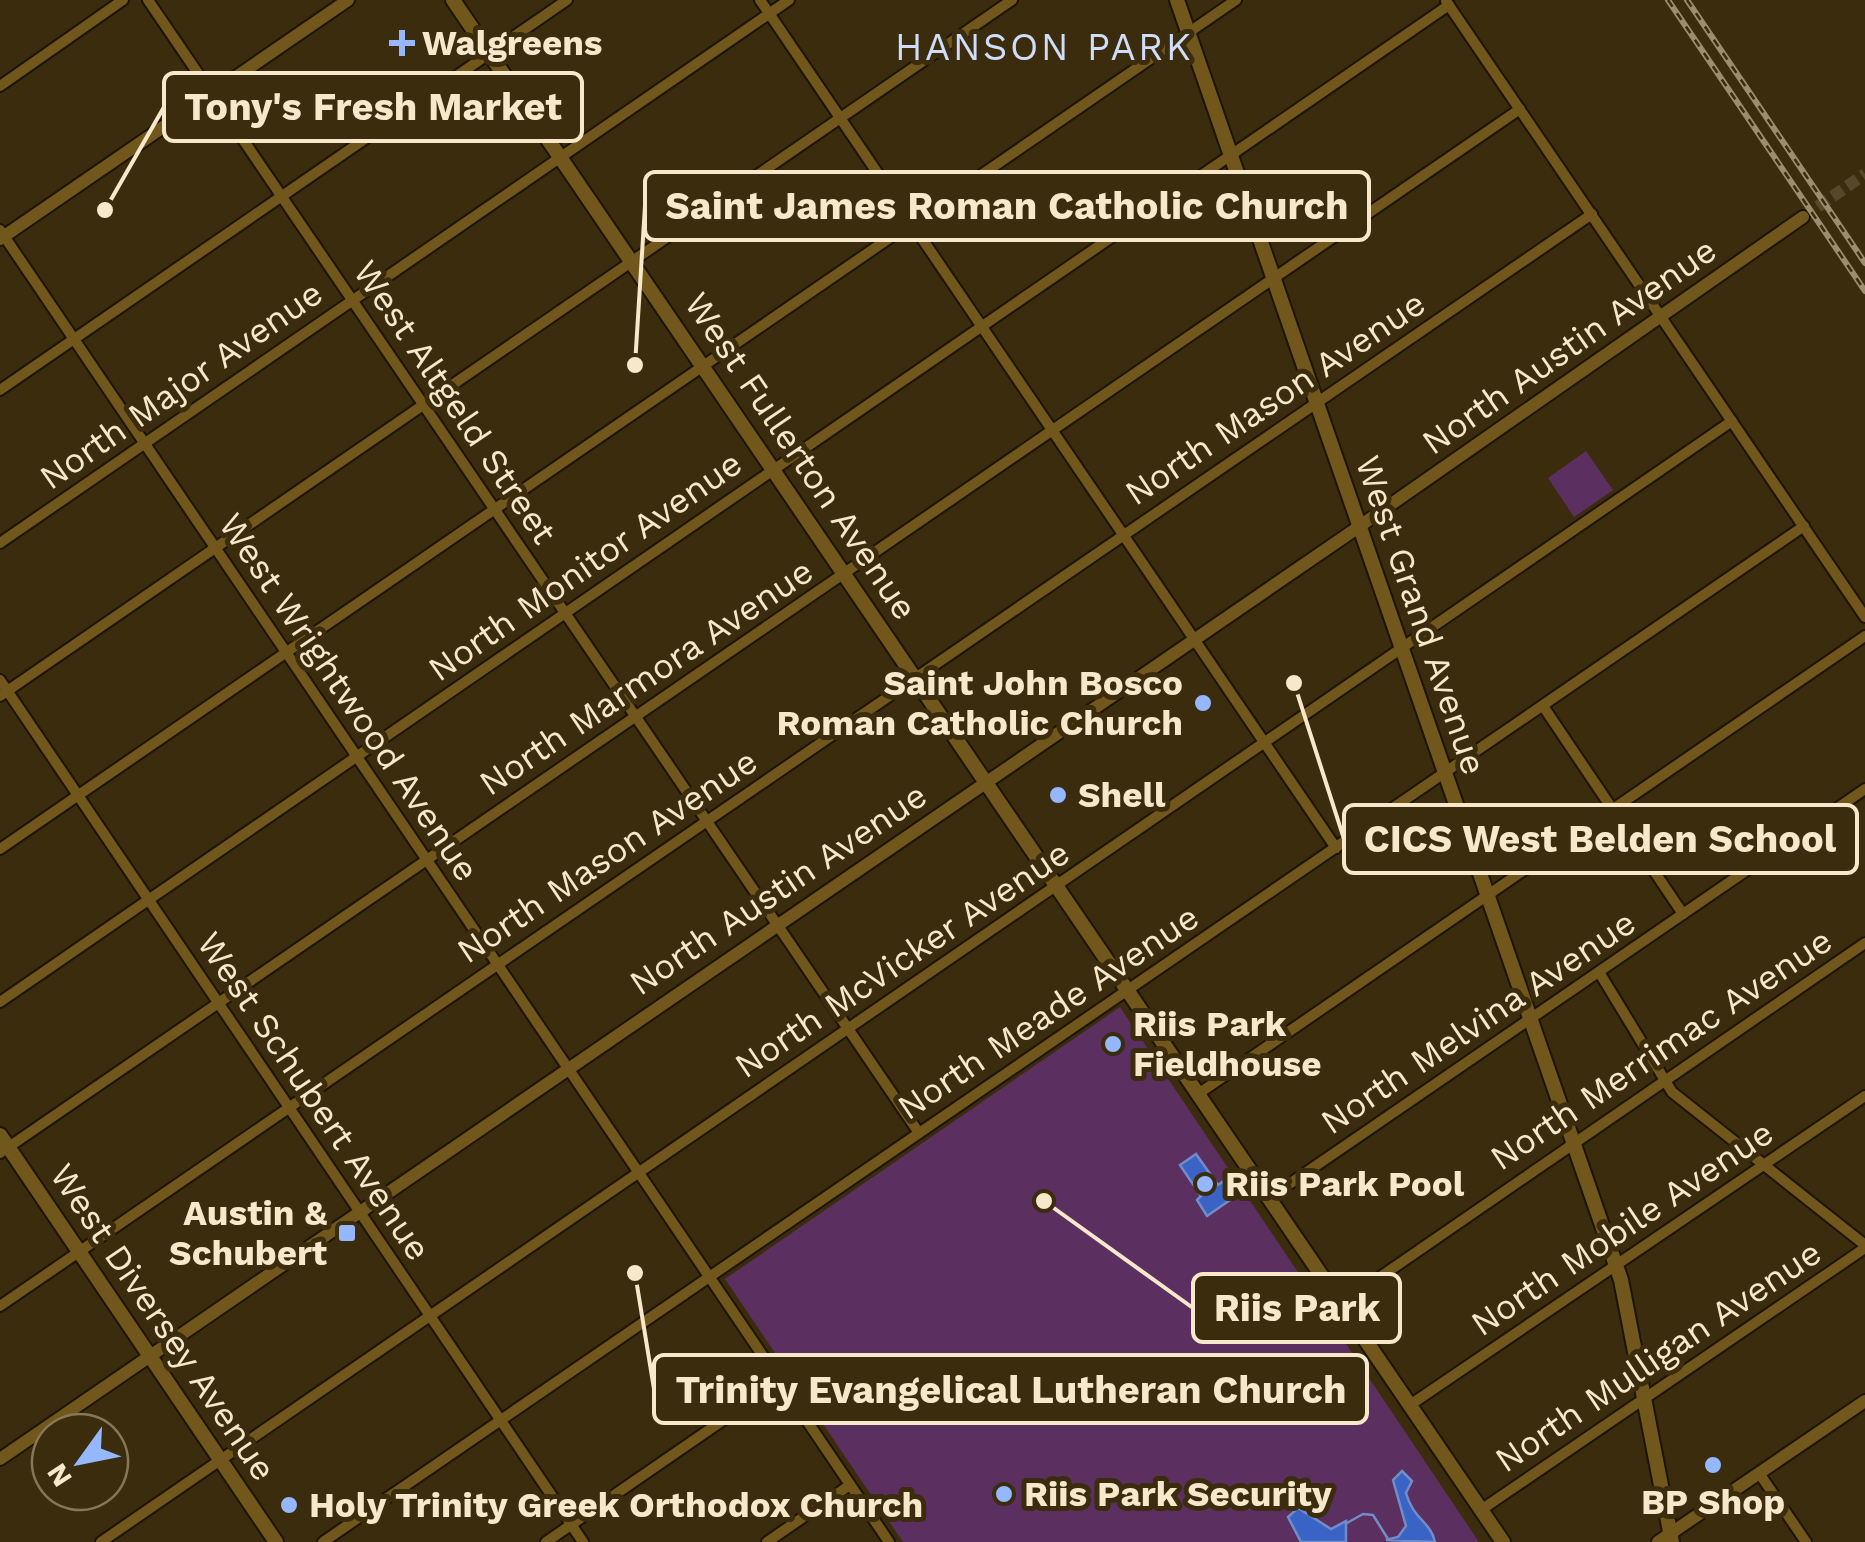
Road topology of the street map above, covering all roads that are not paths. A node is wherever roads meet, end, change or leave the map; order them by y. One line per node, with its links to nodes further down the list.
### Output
1 (123, 0): 15 (street)
2 (148, 0): 16 (street, West Altgeld Street)
3 (348, 0): 16 (street)
4 (454, 0): 14 (main road, West Fullerton Avenue)
5 (567, 0): 14 (street)
6 (760, 0): 12 (street)
7 (790, 0): 12 (street, North Major Avenue)
8 (1012, 0): 18 (street)
9 (1177, 0): 13 (main road, West Grand Avenue)
10 (1236, 0): 13 (street)
11 (1448, 3): 17 (street); 19 (street, North Monitor Avenue)
12 (770, 14): 18 (street); 20 (street, North Major Avenue)
13 (1188, 33): 19 (main road, West Grand Avenue); 24 (street)
14 (490, 53): 20 (main road, West Fullerton Avenue); 21 (street)
15 (0, 86)
16 (212, 94): 21 (street, West Altgeld Street); 25 (street)
17 (1520, 109): 22 (street); 27 (street, North Marmora Avenue)
18 (840, 118): 24 (street); 26 (street)
19 (1231, 156): 27 (main road, West Grand Avenue); 30 (street, North Monitor Avenue)
20 (560, 157): 26 (main road, West Fullerton Avenue); 28 (street, North Major Avenue)
21 (281, 196): 28 (street, West Altgeld Street); 31 (street)
22 (1592, 214): 29 (street); 34 (street, North Mason Avenue)
23 (1805, 220): 29 (street, North Austin Avenue)
24 (912, 223): 30 (street); 32 (street)
25 (1, 235): 31 (street, West Wrightwood Avenue)
26 (632, 262): 32 (main road, West Fullerton Avenue); 35 (street)
27 (1273, 279): 34 (main road, West Grand Avenue); 37 (street, North Marmora Avenue)
28 (352, 300): 35 (street, West Altgeld Street); 38 (street, North Major Avenue)
29 (1662, 318): 36 (street); 42 (street, North Austin Avenue)
30 (982, 326): 37 (street); 39 (street, North Monitor Avenue)
31 (74, 339): 33 (street); 38 (street, West Wrightwood Avenue)
32 (703, 366): 39 (main road, West Fullerton Avenue); 40 (street)
33 (0, 390)
34 (1316, 403): 42 (main road, West Grand Avenue); 43 (street, North Mason Avenue)
35 (423, 405): 40 (street, West Altgeld Street); 45 (street)
36 (1732, 420): 41 (street); 51 (street, North McVicker Avenue)
37 (1053, 431): 43 (street); 46 (street, North Marmora Avenue)
38 (144, 443): 44 (street, North Major Avenue); 45 (street, West Wrightwood Avenue)
39 (773, 470): 46 (main road, West Fullerton Avenue); 47 (street, North Monitor Avenue)
40 (494, 509): 47 (street, West Altgeld Street); 52 (street)
41 (1804, 526): 48 (street); 56 (street, North Meade Avenue)
42 (1359, 527): 50 (street, North Austin Avenue); 51 (main road, West Grand Avenue)
43 (1124, 535): 50 (street); 53 (street, North Mason Avenue)
44 (0, 542)
45 (216, 548): 52 (street, West Wrightwood Avenue); 55 (street)
46 (844, 574): 53 (main road, West Fullerton Avenue); 57 (street, North Marmora Avenue)
47 (565, 613): 57 (street, West Altgeld Street); 59 (street, North Monitor Avenue)
48 (1865, 617)
49 (1865, 636): 64 (street)
50 (1194, 640): 58 (street); 61 (street, North Austin Avenue)
51 (1402, 649): 58 (street, North McVicker Avenue); 60 (main road, West Grand Avenue)
52 (286, 652): 59 (street, West Wrightwood Avenue); 63 (street)
53 (916, 678): 61 (main road, West Fullerton Avenue); 65 (street, North Mason Avenue)
54 (0, 680): 55 (street, West Schubert Avenue)
55 (4, 694): 63 (street, West Schubert Avenue)
56 (1542, 706): 60 (street, North Meade Avenue); 64 (street)
57 (636, 717): 65 (street, West Altgeld Street); 68 (street, North Marmora Avenue)
58 (1265, 744): 67 (street); 69 (street, North McVicker Avenue)
59 (357, 756): 68 (street, West Wrightwood Avenue); 71 (street, North Monitor Avenue)
60 (1444, 773): 67 (street, North Meade Avenue); 70 (main road, West Grand Avenue)
61 (986, 782): 69 (main road, West Fullerton Avenue); 73 (street, North Austin Avenue)
62 (1865, 789): 72 (street, North Melvina Avenue)
63 (78, 795): 66 (street); 71 (street, West Schubert Avenue)
64 (1612, 810): 70 (street); 72 (street)
65 (706, 821): 73 (street, West Altgeld Street); 75 (street, North Mason Avenue)
66 (0, 848)
67 (1336, 848): 77 (street, North Meade Avenue)
68 (427, 860): 75 (street, West Wrightwood Avenue); 79 (street, North Marmora Avenue)
69 (1057, 886): 77 (main road, West Fullerton Avenue); 81 (street, North McVicker Avenue)
70 (1488, 895): 80 (main road, West Grand Avenue); 84 (street)
71 (148, 900): 78 (street, North Monitor Avenue); 79 (street, West Schubert Avenue)
72 (1683, 914): 76 (street, North Melvina Avenue)
73 (778, 926): 81 (street, West Altgeld Street); 82 (street, North Austin Avenue)
74 (1865, 943): 83 (street, North Merrimac Avenue)
75 (498, 964): 82 (street, West Wrightwood Avenue); 86 (street, North Mason Avenue)
76 (1599, 972): 80 (street, North Melvina Avenue); 83 (street)
77 (1128, 990): 84 (main road, West Fullerton Avenue); 87 (street, North Meade Avenue)
78 (0, 1002)
79 (218, 1004): 86 (street, West Schubert Avenue); 89 (street, North Marmora Avenue)
80 (1532, 1018): 88 (main road, West Grand Avenue); 92 (street, North Melvina Avenue)
81 (848, 1030): 87 (street, West Altgeld Street); 91 (street, North McVicker Avenue)
82 (568, 1069): 91 (street, West Wrightwood Avenue); 93 (street, North Austin Avenue)
83 (1662, 1082): 88 (street, North Merrimac Avenue); 90 (street)
84 (1198, 1094): 92 (main road, West Fullerton Avenue)
85 (1865, 1096): 90 (street, North Mobile Avenue)
86 (289, 1108): 93 (street, West Schubert Avenue); 95 (street, North Mason Avenue)
87 (919, 1134): 97 (street, North Meade Avenue)
88 (1574, 1142): 96 (main road, West Grand Avenue); 98 (street, North Merrimac Avenue)
89 (3, 1145): 95 (main road, West Diversey Avenue)
90 (1766, 1164): 94 (street); 96 (street, North Mobile Avenue)
91 (639, 1173): 97 (street, West Wrightwood Avenue); 100 (street, North McVicker Avenue)
92 (1269, 1198): 98 (main road, West Fullerton Avenue)
93 (360, 1212): 100 (street, West Schubert Avenue); 101 (street, North Austin Avenue)
94 (1865, 1247): 103 (street, North Mulligan Avenue)
95 (79, 1252): 99 (street, North Mason Avenue); 101 (main road, West Diversey Avenue)
96 (1617, 1266): 103 (main road, West Grand Avenue); 105 (street, North Mobile Avenue)
97 (710, 1277): 102 (street, West Wrightwood Avenue); 106 (street, North Meade Avenue)
98 (1341, 1304): 105 (main road, West Fullerton Avenue)
99 (0, 1306)
100 (430, 1316): 106 (street, West Schubert Avenue); 108 (street, North McVicker Avenue)
101 (150, 1356): 107 (street, North Austin Avenue); 108 (main road, West Diversey Avenue)
102 (780, 1381): 110 (street, West Wrightwood Avenue); 112 (street)
103 (1646, 1398): 111 (street, North Mulligan Avenue); 113 (main road, West Grand Avenue)
104 (1865, 1401): 109 (street)
105 (1410, 1405): 111 (main road, West Fullerton Avenue)
106 (500, 1420): 112 (street, West Schubert Avenue); 116 (street, North Meade Avenue)
107 (0, 1459)
108 (220, 1460): 114 (street, North McVicker Avenue); 115 (main road, West Diversey Avenue)
109 (1760, 1473): 113 (street); 122 (street)
110 (850, 1485): 119 (street); 120 (street, West Wrightwood Avenue)
111 (1482, 1510): 121 (main road, West Fullerton Avenue)
112 (571, 1525): 117 (street); 118 (street, West Schubert Avenue)
113 (1667, 1539)
114 (101, 1542)
115 (276, 1542)
116 (323, 1542)
117 (546, 1542)
118 (583, 1542)
119 (767, 1542)
120 (889, 1542)
121 (1503, 1542)
122 (1806, 1542)

